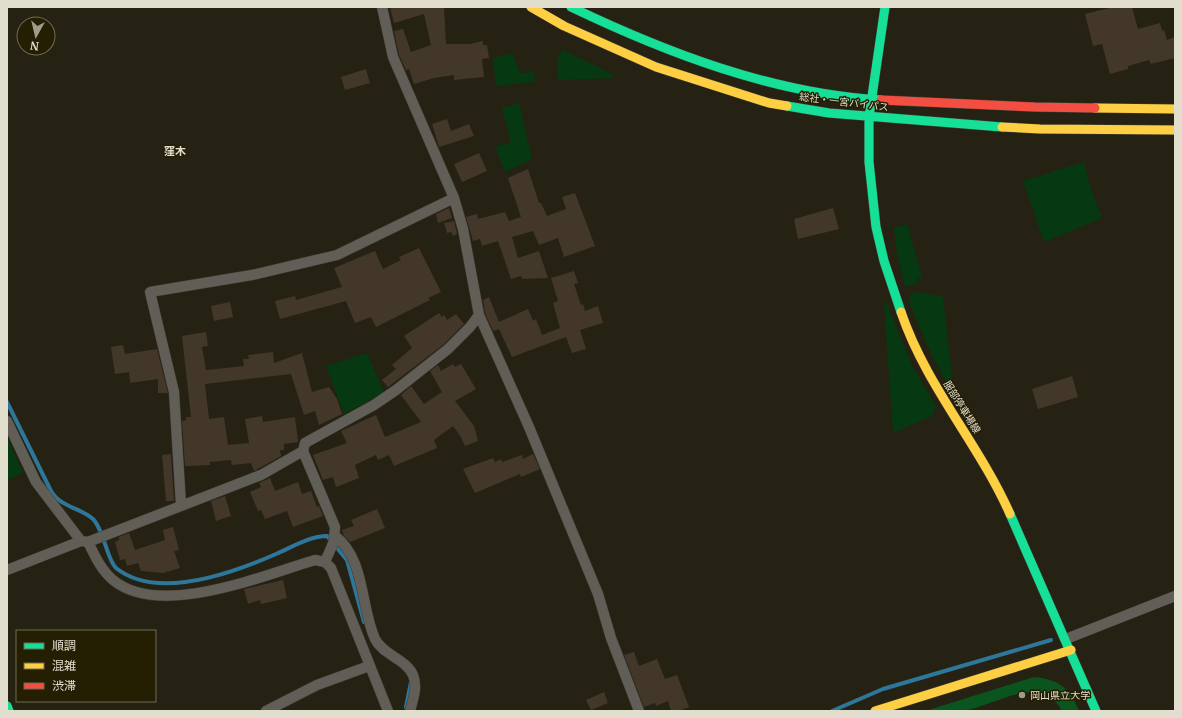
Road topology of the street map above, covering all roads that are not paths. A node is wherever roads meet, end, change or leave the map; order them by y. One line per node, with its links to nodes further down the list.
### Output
1 (382, 7): 9 (street)
2 (530, 7): 7 (main road, 総社・一宮バイパス)
3 (571, 7): 5 (main road, 総社・一宮バイパス)
4 (884, 7): 5 (main road, 服部停車場線)
5 (871, 99): 6 (main road, 総社・一宮バイパス); 7 (main road, 服部停車場線)
6 (1175, 109)
7 (869, 117): 8 (main road, 総社・一宮バイパス); 19 (main road, 服部停車場線)
8 (1175, 130)
9 (454, 198): 10 (street); 13 (street)
10 (478, 315): 12 (street); 27 (street)
11 (7, 421): 15 (street)
12 (303, 451): 13 (street); 14 (street)
13 (181, 505): 15 (street)
14 (333, 540): 16 (street); 26 (street)
15 (84, 542): 16 (street); 17 (street)
16 (325, 562): 21 (street)
17 (7, 570)
18 (1175, 596): 19 (street)
19 (1066, 639): 20 (main road, 服部停車場線)
20 (1072, 650): 28 (main road); 29 (main road, 服部停車場線)
21 (369, 666): 24 (street); 25 (street)
22 (7, 706): 23 (main road)
23 (9, 711)
24 (266, 711)
25 (388, 711)
26 (410, 711)
27 (639, 711)
28 (875, 711)
29 (1096, 711)

